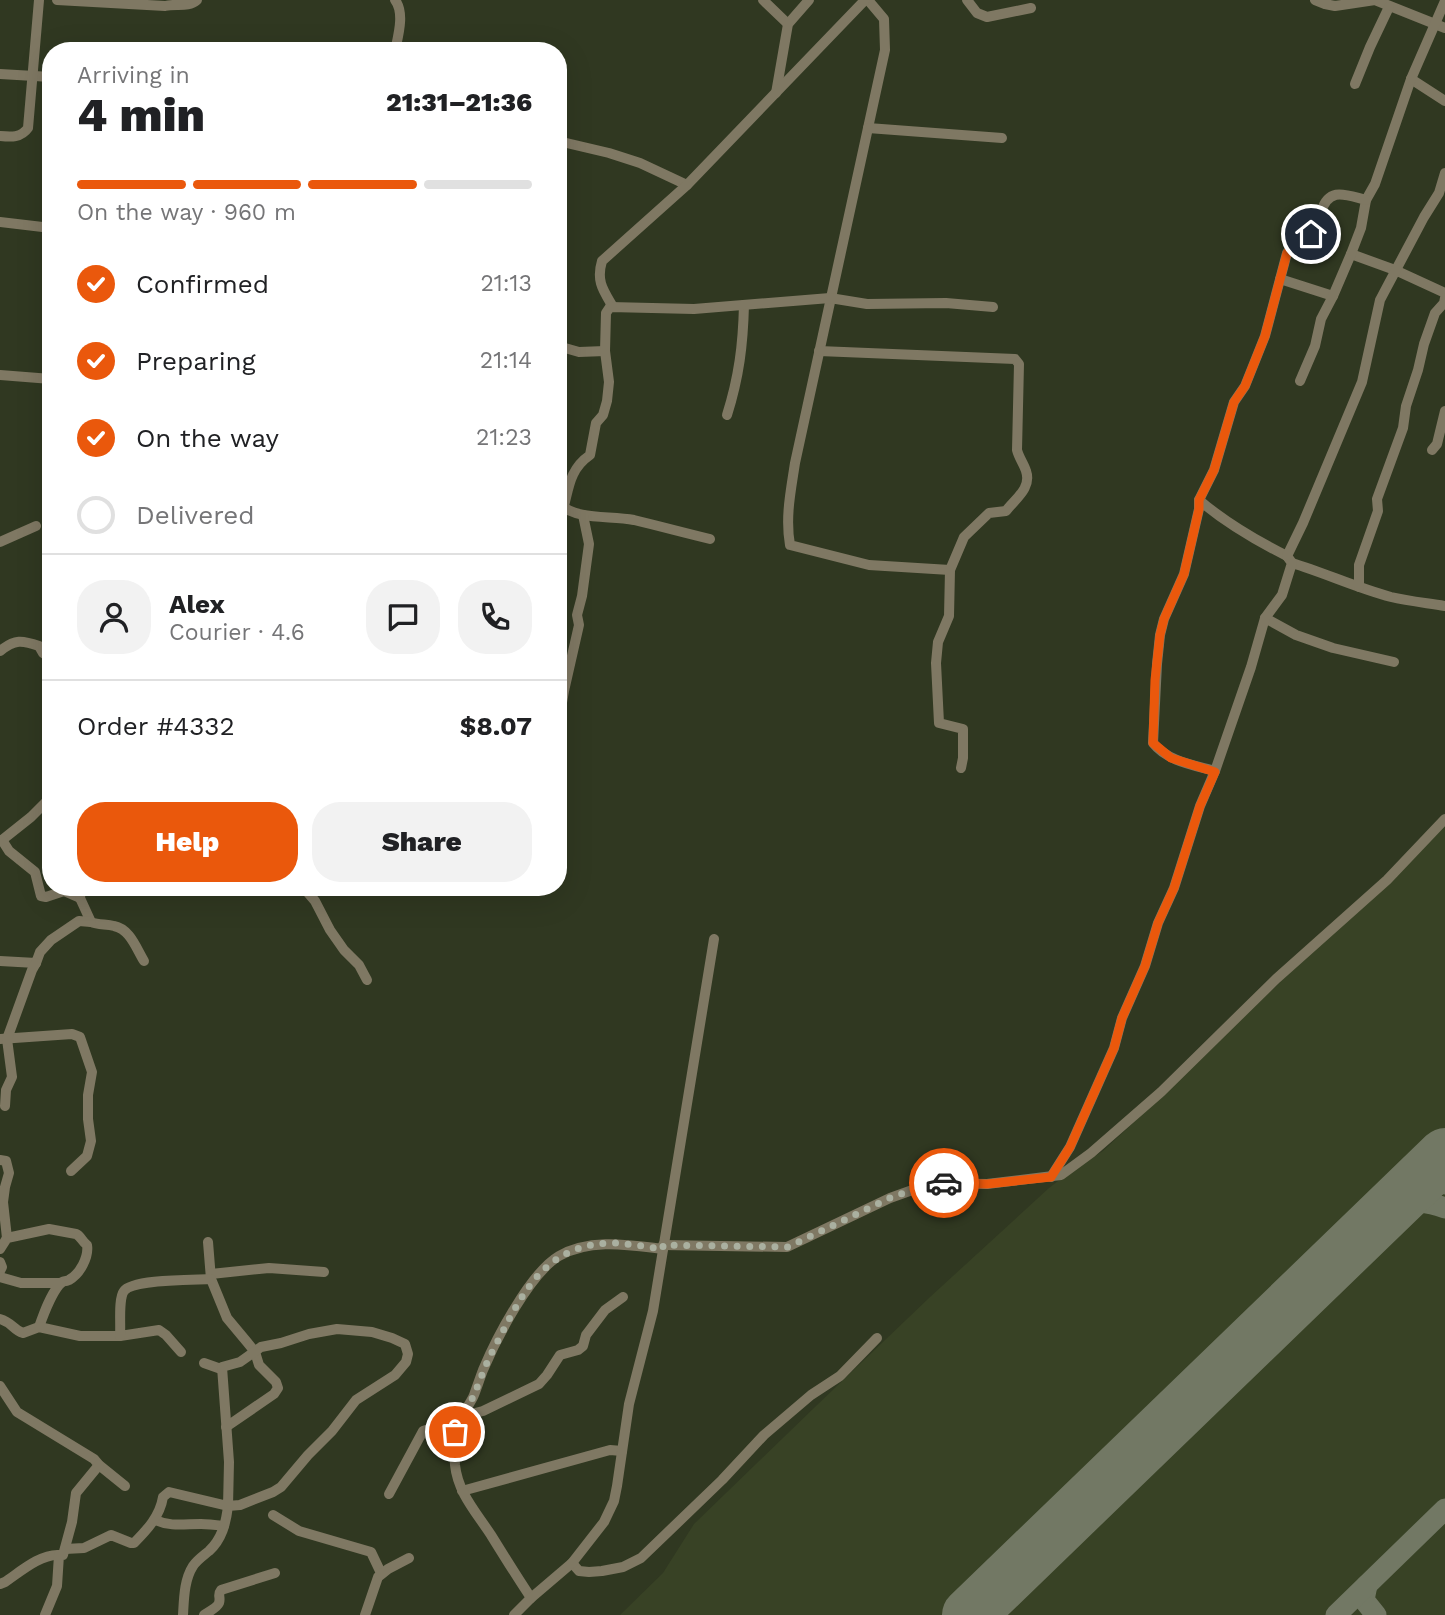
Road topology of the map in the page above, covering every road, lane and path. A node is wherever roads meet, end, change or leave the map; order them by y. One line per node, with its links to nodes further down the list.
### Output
1 (39, 0): 17 (street)
2 (57, 0): 3 (street)
3 (197, 0)
4 (395, 0): 15 (street)
5 (763, 0): 13 (street)
6 (809, 0): 13 (street)
7 (866, 0): 21 (street); 23 (street)
8 (967, 0): 12 (street)
9 (1315, 0): 11 (street)
10 (1445, 1): 14 (street)
11 (1389, 7): 14 (street); 20 (street)
12 (1031, 8)
13 (788, 24): 21 (street)
14 (1440, 25): 19 (street)
15 (396, 42)
16 (0, 74): 17 (street)
17 (32, 76): 18 (street); 24 (street)
18 (42, 77)
19 (1411, 79): 22 (street); 29 (street)
20 (1355, 84)
21 (776, 94): 28 (street)
22 (1445, 101)
23 (868, 128): 25 (street); 37 (street)
24 (0, 136)
25 (1002, 138)
26 (567, 143): 28 (street)
27 (1445, 173): 33 (street)
28 (687, 185): 39 (street)
29 (1366, 200): 32 (street); 34 (street)
30 (0, 222): 31 (street)
31 (42, 227)
32 (1350, 254): 33 (street); 35 (street)
33 (1395, 270): 36 (street); 57 (street)
34 (1280, 279): 35 (street); 51 (street)
35 (1333, 296): 46 (street)
36 (1445, 296): 59 (street)
37 (830, 298): 38 (street); 40 (street); 43 (street)
38 (744, 305): 39 (street); 48 (street)
39 (612, 307): 42 (street)
40 (993, 307)
41 (567, 349): 42 (street)
42 (605, 351): 50 (street)
43 (819, 351): 58 (street); 58 (street)
44 (0, 375): 45 (street)
45 (42, 378)
46 (1300, 381)
47 (1445, 411): 49 (street)
48 (727, 415)
49 (1432, 450)
50 (567, 492)
51 (1199, 500): 57 (street); 67 (street)
52 (567, 508): 53 (street)
53 (583, 515): 55 (street); 65 (street)
54 (36, 526): 56 (street)
55 (710, 539)
56 (0, 542)
57 (1289, 559): 59 (street); 61 (street)
58 (950, 570): 66 (street)
59 (1359, 587): 60 (street)
60 (1445, 606)
61 (1265, 618): 64 (street); 67 (street)
62 (0, 651): 63 (street)
63 (42, 651)
64 (1394, 662)
65 (567, 678)
66 (961, 768)
67 (1215, 772): 84 (street)
68 (42, 806): 70 (street)
69 (1445, 819): 84 (street)
70 (1, 840): 71 (street)
71 (42, 895)
72 (82, 896): 74 (street)
73 (311, 896): 79 (street)
74 (91, 922): 77 (street); 78 (street)
75 (715, 939): 88 (street)
76 (0, 961): 78 (street)
77 (144, 961)
78 (36, 963): 80 (street)
79 (367, 980)
80 (3, 1039): 81 (street); 83 (street)
81 (5, 1106)
82 (0, 1160): 85 (street)
83 (71, 1171)
84 (1051, 1177): 88 (street)
85 (3, 1224): 86 (street)
86 (7, 1238): 89 (street); 94 (street)
87 (208, 1242): 93 (street)
88 (663, 1247): 105 (street); 108 (street)
89 (0, 1249)
90 (0, 1262): 92 (street)
91 (324, 1272): 93 (street)
92 (0, 1274): 94 (street)
93 (211, 1277): 98 (street); 101 (street)
94 (61, 1283): 97 (street)
95 (623, 1297): 105 (street)
96 (0, 1319): 97 (street)
97 (39, 1327): 98 (street)
98 (120, 1336): 100 (street)
99 (877, 1338): 119 (street)
100 (181, 1352)
101 (255, 1352): 103 (street); 106 (street); 113 (street)
102 (204, 1363): 103 (street)
103 (221, 1369): 106 (street)
104 (0, 1386): 109 (street)
105 (463, 1416): 107 (street)
106 (226, 1427): 113 (street)
107 (454, 1445): 111 (street); 112 (street)
108 (622, 1451): 111 (street); 119 (street)
109 (99, 1465): 110 (street); 117 (street)
110 (125, 1486)
111 (462, 1491): 123 (street)
112 (389, 1494)
113 (228, 1506): 115 (street); 116 (street)
114 (273, 1516): 121 (street)
115 (155, 1520): 116 (street); 117 (street)
116 (224, 1526): 125 (street)
117 (62, 1552): 122 (street); 124 (street)
118 (409, 1558): 121 (street)
119 (572, 1563): 123 (street)
120 (275, 1573): 126 (street)
121 (381, 1573): 127 (street)
122 (0, 1584)
123 (531, 1598): 128 (street)
124 (45, 1615)
125 (183, 1615)
126 (204, 1615)
127 (365, 1615)
128 (514, 1615)

